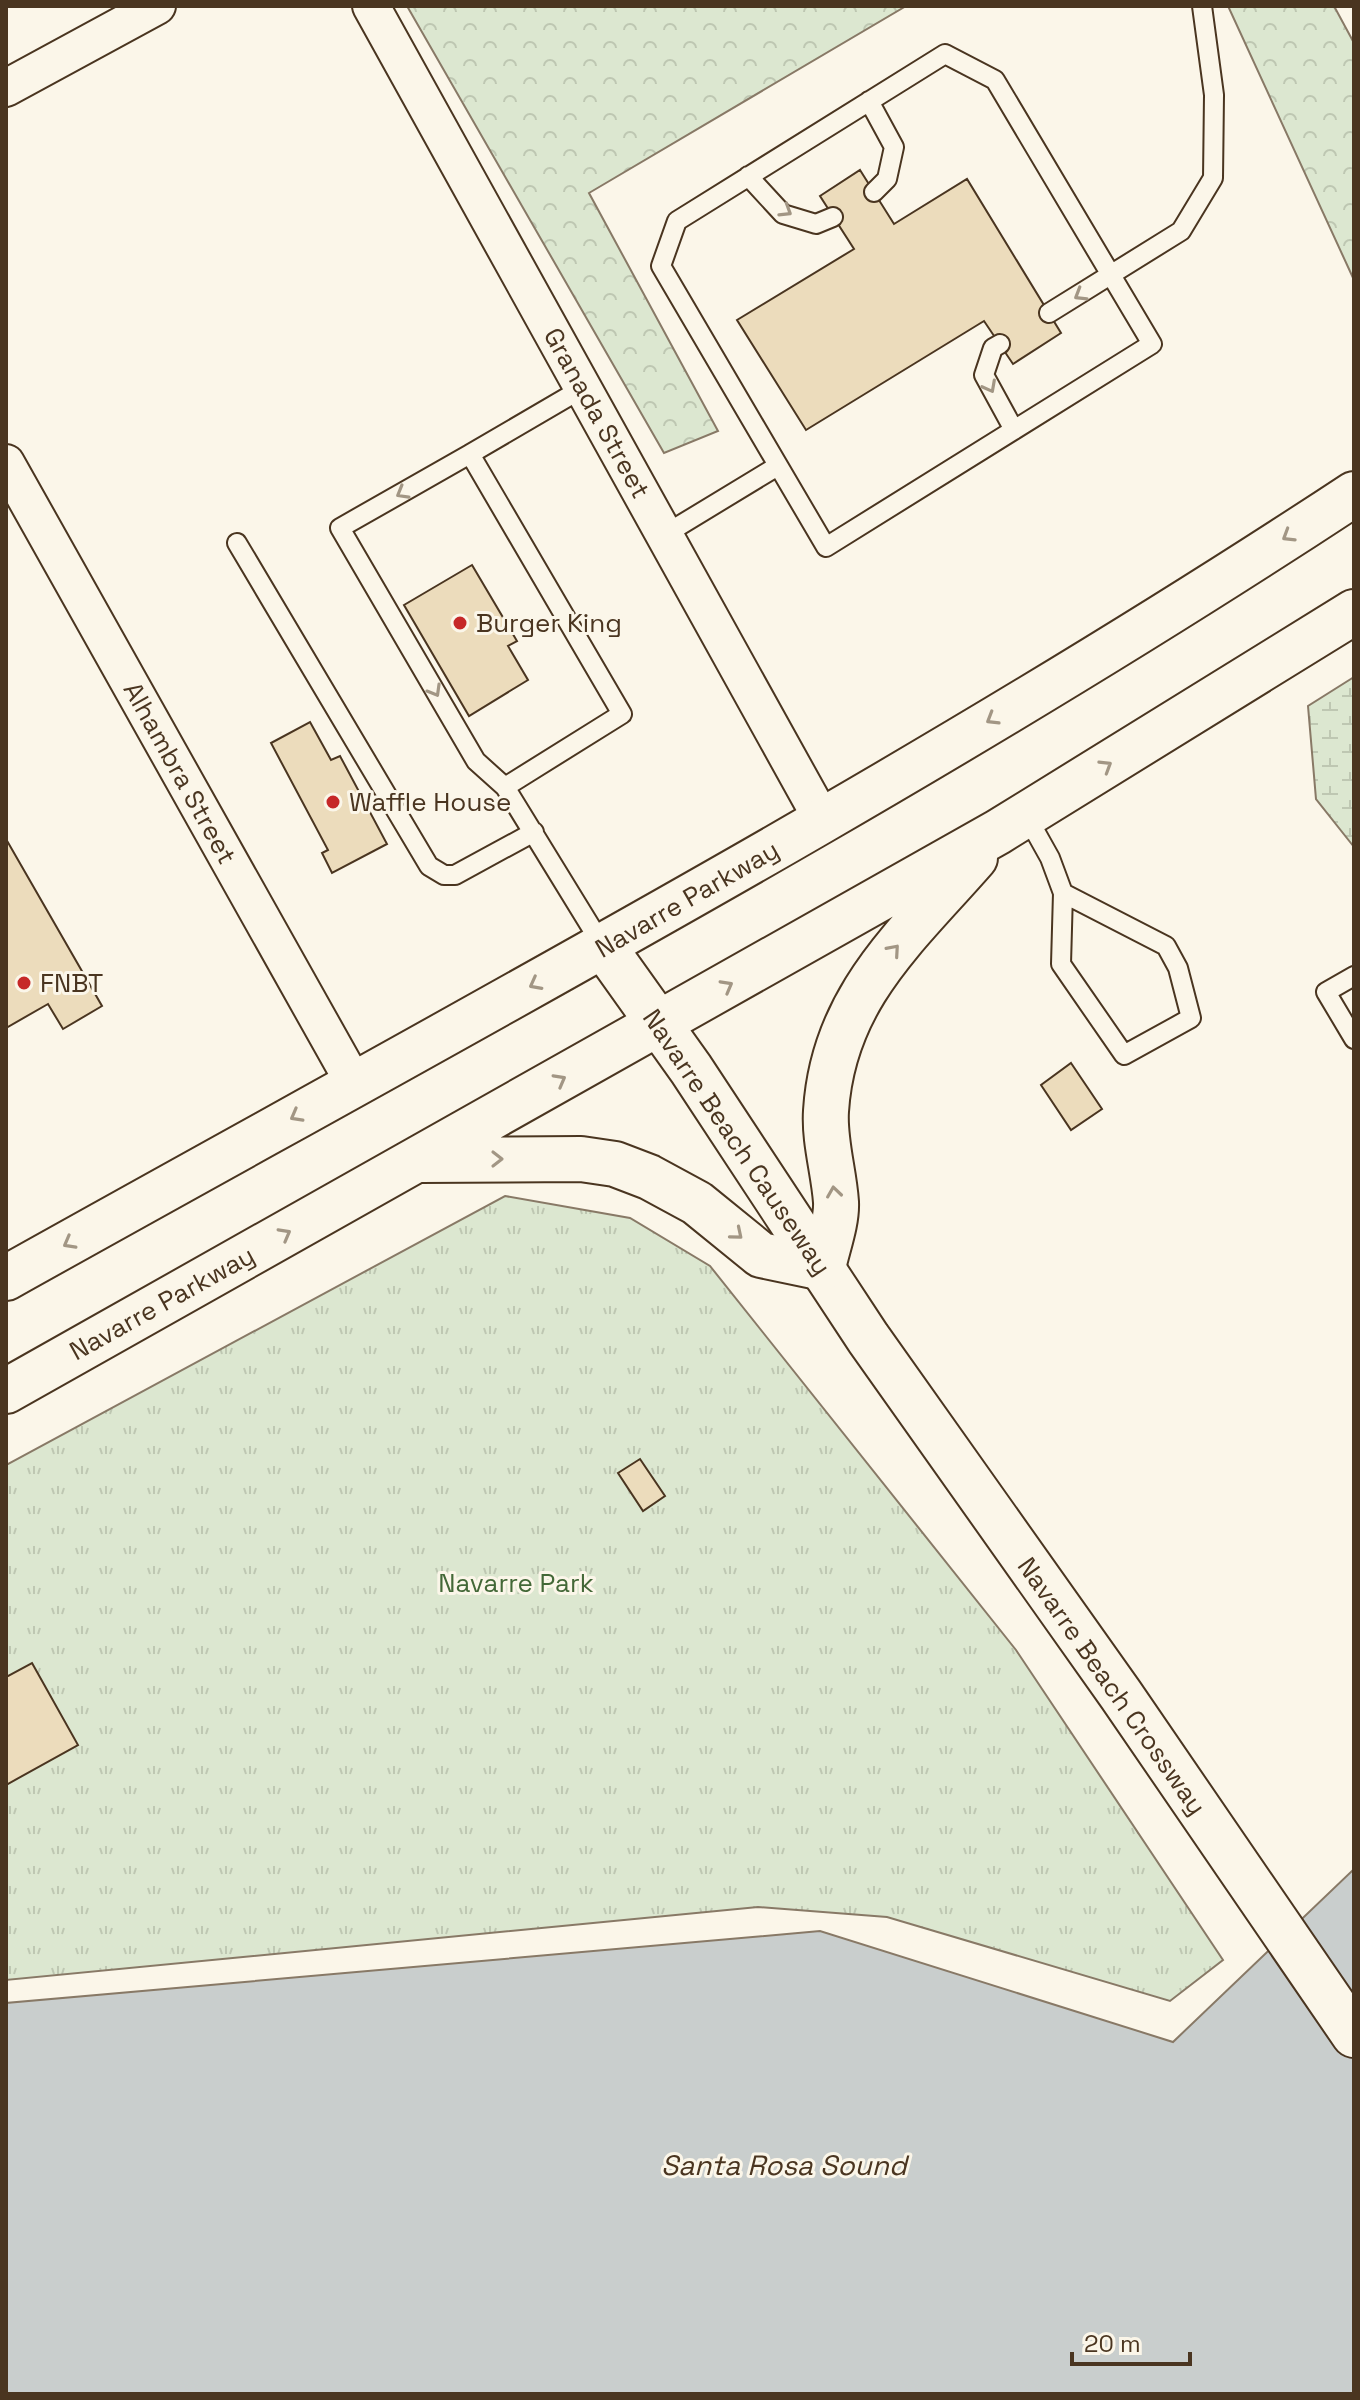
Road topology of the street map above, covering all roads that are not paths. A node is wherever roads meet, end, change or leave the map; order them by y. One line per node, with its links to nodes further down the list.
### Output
1 (157, 6): 4 (street)
2 (371, 6): 12 (street, Granada Street)
3 (1202, 6): 9 (lane)
4 (6, 88)
5 (869, 101): 6 (lane); 7 (lane); 9 (lane)
6 (748, 176): 8 (lane, one-way to 8); 16 (lane)
7 (874, 192)
8 (833, 217)
9 (1111, 276): 10 (lane, one-way to 10); 13 (lane)
10 (1049, 313)
11 (1000, 344): 13 (lane, one-way to 13)
12 (583, 388): 14 (lane); 18 (street, Granada Street)
13 (1014, 430): 16 (lane)
14 (470, 454): 21 (lane); 21 (lane, one-way to 21)
15 (6, 463): 30 (street, Alhambra Street)
16 (776, 467): 18 (lane)
17 (1354, 494): 22 (main road, Navarre Parkway, one-way to 22)
18 (664, 535): 22 (street, Granada Street)
19 (237, 543): 24 (lane)
20 (1354, 612): 23 (main road, Navarre Parkway, one-way to 20)
21 (505, 787): 24 (lane)
22 (823, 821): 26 (main road, Navarre Parkway)
23 (1012, 824): 25 (lane); 28 (main road, Navarre Parkway, one-way to 23); 32 (main road, one-way to 23)
24 (534, 832): 26 (lane)
25 (1063, 893): 25 (lane)
26 (604, 947): 28 (main road, Navarre Beach Causeway); 30 (main road, Navarre Parkway, one-way to 30)
27 (1354, 976): 29 (lane)
28 (659, 1024): 31 (main road, Navarre Parkway, one-way to 28); 32 (main road, Navarre Beach Causeway)
29 (1354, 1039)
30 (354, 1083): 33 (main road, Navarre Parkway, one-way to 33)
31 (419, 1160): 32 (main road, one-way to 32); 35 (main road, Navarre Parkway, one-way to 31)
32 (823, 1268): 34 (main road, Navarre Beach Causeway)
33 (6, 1278)
34 (868, 1338): 36 (main road, Navarre Beach Crossway)
35 (6, 1391)
36 (1354, 2035)

